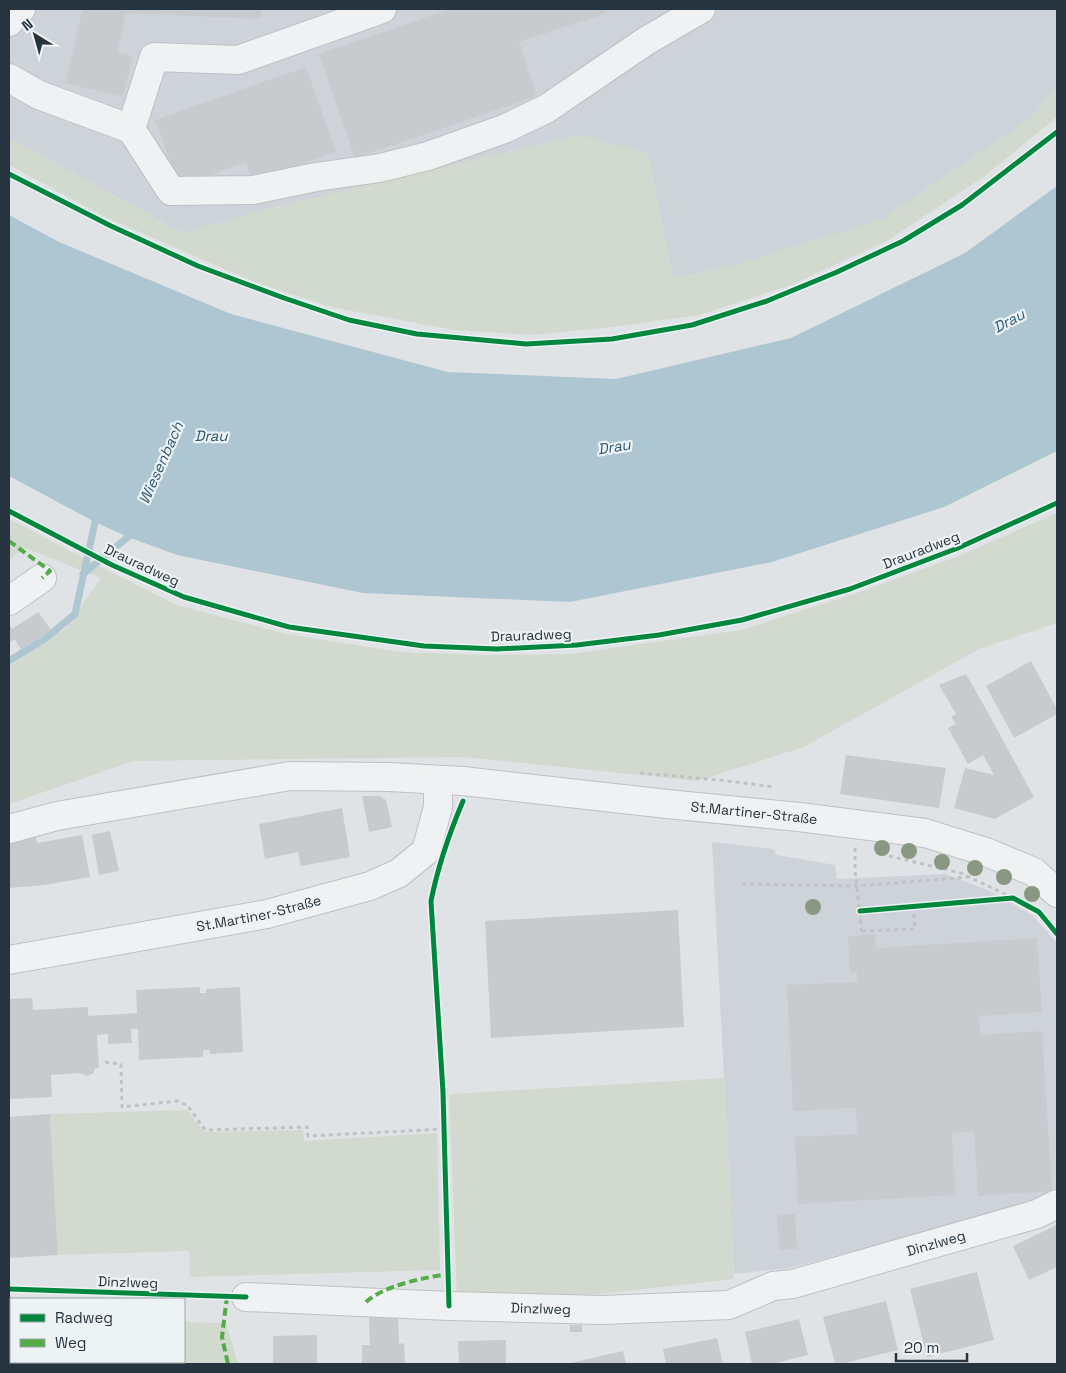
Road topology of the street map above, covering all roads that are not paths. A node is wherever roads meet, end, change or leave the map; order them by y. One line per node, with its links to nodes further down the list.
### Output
1 (21, 9): 4 (street)
2 (382, 9): 6 (street)
3 (701, 9): 6 (street)
4 (9, 22)
5 (9, 78): 6 (street)
6 (132, 129)
7 (42, 578): 8 (street)
8 (9, 601)
9 (438, 780): 10 (street, St.Martiner-Straße); 11 (street, St.Martiner-Straße); 12 (street, St.Martiner-Straße)
10 (9, 829)
11 (1057, 893)
12 (9, 960)
13 (1057, 1204): 14 (street, Dinzlweg)
14 (246, 1297)

